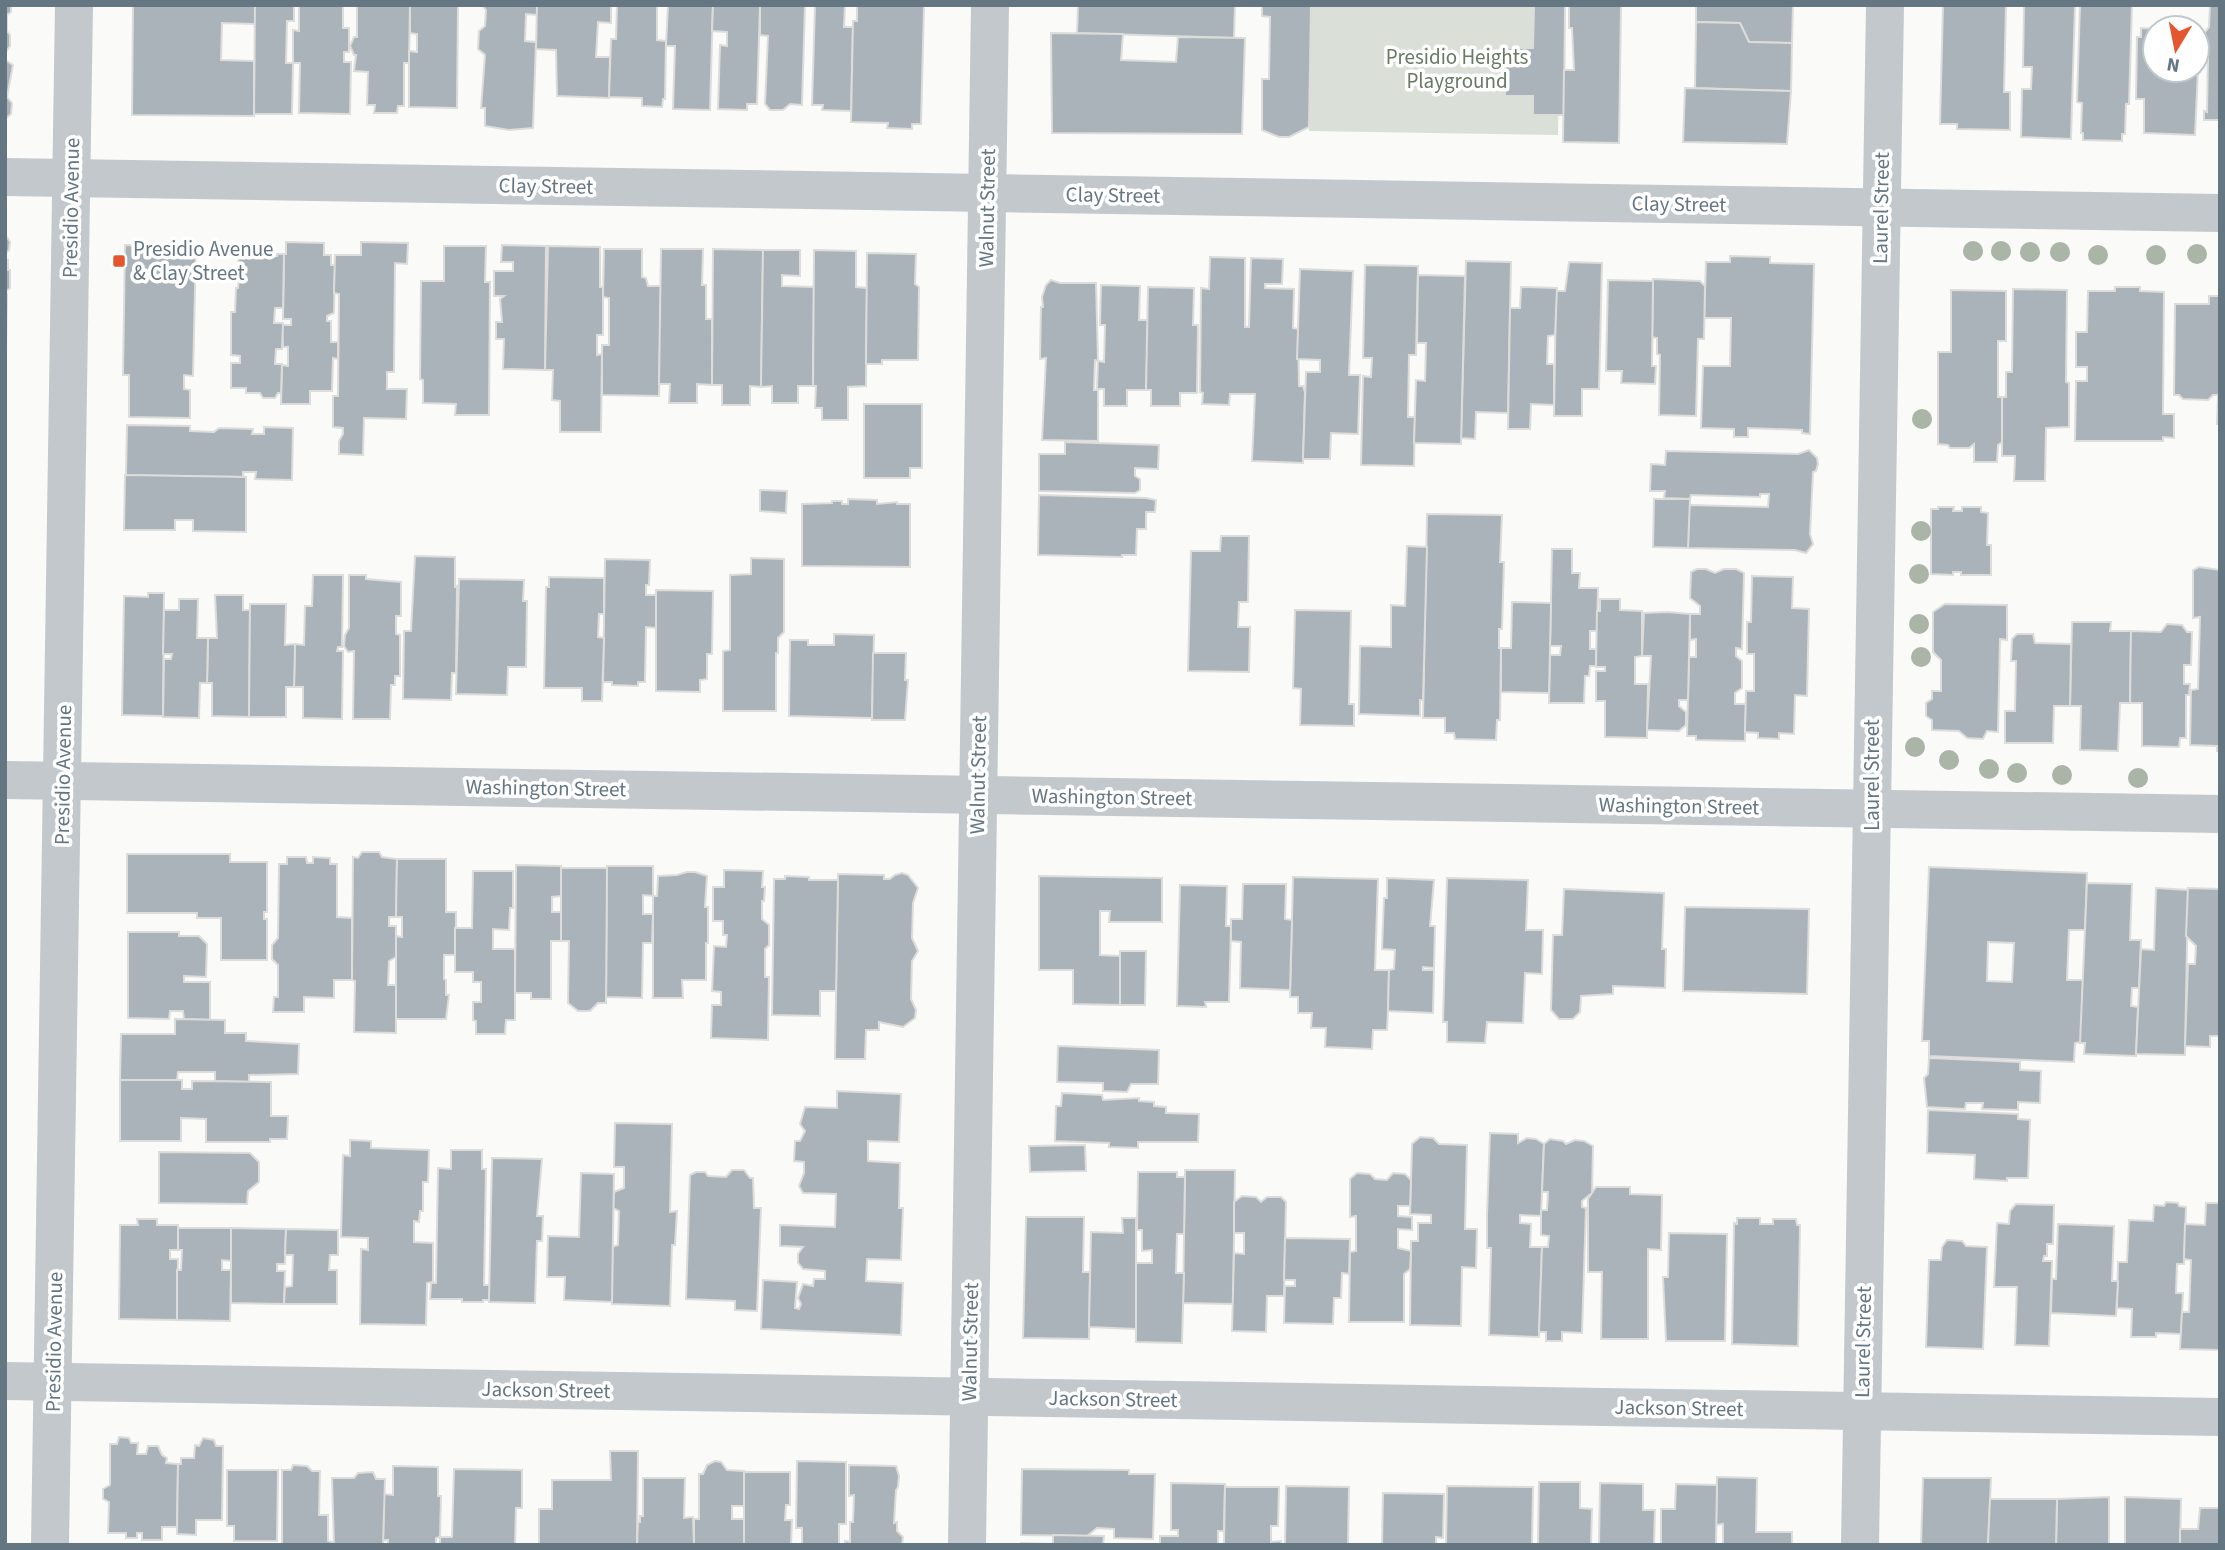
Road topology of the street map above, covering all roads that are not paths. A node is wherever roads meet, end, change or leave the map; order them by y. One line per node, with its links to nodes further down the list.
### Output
1 (74, 5): 5 (street, Presidio Avenue)
2 (990, 5): 6 (street, Walnut Street)
3 (1885, 5): 7 (street, Laurel Street)
4 (5, 177): 5 (street, Clay Street)
5 (72, 178): 6 (street, Clay Street); 10 (street, Presidio Avenue)
6 (987, 193): 7 (street, Clay Street); 11 (street, Walnut Street)
7 (1881, 207): 8 (street, Clay Street); 12 (street, Laurel Street)
8 (2220, 213)
9 (5, 780): 10 (street, Washington Street)
10 (62, 781): 11 (street, Washington Street); 15 (street, Presidio Avenue)
11 (978, 795): 12 (street, Washington Street); 16 (street, Walnut Street)
12 (1872, 809): 13 (street, Washington Street); 17 (street, Laurel Street)
13 (2220, 814)
14 (5, 1381): 15 (street, Jackson Street)
15 (53, 1382): 16 (street, Jackson Street); 19 (street, Presidio Avenue)
16 (970, 1396): 17 (street, Jackson Street); 20 (street, Walnut Street)
17 (1862, 1411): 18 (street, Jackson Street); 21 (street, Laurel Street)
18 (2220, 1417)
19 (50, 1545)
20 (967, 1545)
21 (1860, 1545)

